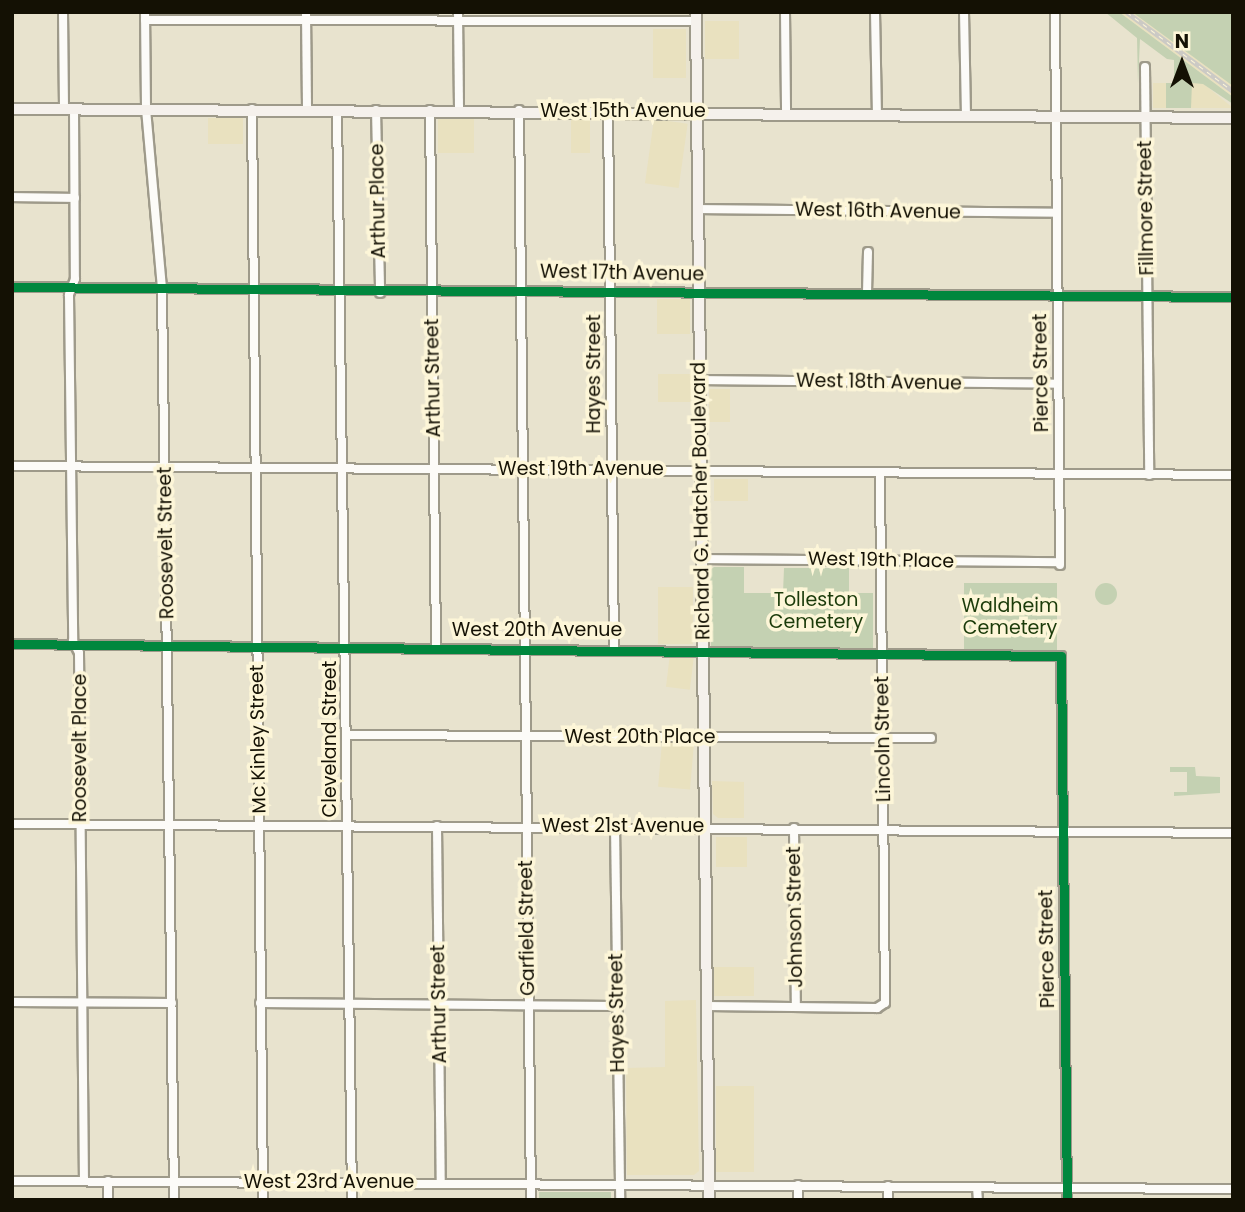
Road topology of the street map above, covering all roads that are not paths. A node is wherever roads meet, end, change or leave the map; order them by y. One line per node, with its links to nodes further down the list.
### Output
1 (63, 12): 12 (street, Roosevelt Place)
2 (785, 12): 23 (street)
3 (875, 12): 24 (street)
4 (964, 12): 25 (street)
5 (1055, 12): 26 (street, Pierce Street)
6 (145, 16): 7 (street); 13 (street, Roosevelt Street)
7 (306, 16): 8 (street); 15 (street)
8 (458, 16): 9 (street); 19 (street)
9 (696, 17): 22 (main road, Richard G. Hatcher Boulevard)
10 (1145, 67): 27 (street, Fillmore Street)
11 (12, 108): 12 (main road, West 15th Avenue)
12 (69, 109): 13 (main road, West 15th Avenue); 30 (street, Roosevelt Place)
13 (146, 109): 14 (main road, West 15th Avenue); 37 (street, Roosevelt Street)
14 (252, 109): 15 (main road, West 15th Avenue); 38 (street, Mc Kinley Street)
15 (307, 110): 16 (main road, West 15th Avenue)
16 (337, 110): 17 (main road, West 15th Avenue); 42 (street, Cleveland Street)
17 (376, 110): 18 (main road, West 15th Avenue); 43 (street, Arthur Place)
18 (430, 110): 19 (main road, West 15th Avenue); 39 (street, Arthur Street)
19 (459, 110): 20 (main road, West 15th Avenue)
20 (519, 110): 21 (main road, West 15th Avenue); 36 (street, Garfield Street)
21 (608, 111): 22 (main road, West 15th Avenue); 40 (street, Hayes Street)
22 (697, 111): 23 (main road, West 15th Avenue); 31 (main road, Richard G. Hatcher Boulevard)
23 (786, 112): 24 (main road, West 15th Avenue)
24 (877, 113): 25 (main road, West 15th Avenue)
25 (966, 114): 26 (main road, West 15th Avenue)
26 (1056, 115): 27 (main road, West 15th Avenue); 32 (street, Pierce Street)
27 (1145, 116): 28 (main road, West 15th Avenue); 46 (street, Fillmore Street)
28 (1233, 118)
29 (12, 197): 30 (street)
30 (75, 198): 35 (street, Roosevelt Place)
31 (699, 209): 32 (street, West 16th Avenue); 41 (main road, Richard G. Hatcher Boulevard)
32 (1056, 213): 45 (street, Pierce Street)
33 (868, 253): 44 (street)
34 (12, 287): 35 (street, West 17th Avenue)
35 (72, 287): 37 (street, West 17th Avenue); 51 (street, Roosevelt Place)
36 (521, 289): 39 (street, West 17th Avenue); 40 (street, West 17th Avenue); 56 (street, Garfield Street)
37 (162, 290): 38 (street, West 17th Avenue); 52 (street, Roosevelt Street)
38 (254, 290): 42 (street, West 17th Avenue); 53 (street, Mc Kinley Street)
39 (432, 290): 43 (street, West 17th Avenue); 55 (street, Arthur Street)
40 (611, 290): 41 (street, West 17th Avenue); 57 (street, Hayes Street)
41 (699, 291): 44 (street, West 17th Avenue); 48 (main road, Richard G. Hatcher Boulevard)
42 (341, 293): 43 (street, West 17th Avenue); 54 (street, Cleveland Street)
43 (380, 293)
44 (867, 293): 45 (street, West 17th Avenue)
45 (1057, 295): 46 (street, West 17th Avenue); 49 (street, Pierce Street)
46 (1147, 296): 47 (street, West 17th Avenue); 61 (street, Fillmore Street)
47 (1233, 297)
48 (700, 380): 49 (street, West 18th Avenue); 58 (main road, Richard G. Hatcher Boulevard)
49 (1058, 384): 60 (street, Pierce Street)
50 (12, 466): 51 (street, West 19th Avenue)
51 (71, 467): 52 (street, West 19th Avenue); 67 (street, Roosevelt Place)
52 (165, 467): 53 (street, West 19th Avenue); 68 (street, Roosevelt Street)
53 (255, 467): 54 (street, West 19th Avenue); 69 (street, Mc Kinley Street)
54 (345, 468): 55 (street, West 19th Avenue); 70 (street, Cleveland Street)
55 (434, 468): 56 (street, West 19th Avenue); 71 (street, Arthur Street)
56 (523, 468): 57 (street, West 19th Avenue); 72 (street, Garfield Street)
57 (612, 469): 58 (street, West 19th Avenue); 73 (street, Hayes Street)
58 (701, 470): 59 (street, West 19th Avenue); 63 (main road, Richard G. Hatcher Boulevard)
59 (880, 471): 60 (street, West 19th Avenue); 64 (street, Lincoln Street)
60 (1059, 474): 61 (street, West 19th Avenue); 65 (street, Pierce Street)
61 (1149, 475): 62 (street, West 19th Avenue)
62 (1233, 475)
63 (702, 559): 64 (street, West 19th Place); 74 (main road, Richard G. Hatcher Boulevard)
64 (881, 560): 65 (street, West 19th Place); 75 (street, Lincoln Street)
65 (1060, 564)
66 (12, 644): 67 (street, West 20th Avenue)
67 (75, 645): 68 (street, West 20th Avenue); 83 (street, Roosevelt Place)
68 (168, 645): 69 (street, West 20th Avenue); 84 (street, Roosevelt Street)
69 (257, 646): 70 (street, West 20th Avenue); 85 (street, Mc Kinley Street)
70 (347, 646): 71 (street, West 20th Avenue); 77 (street, Cleveland Street)
71 (436, 647): 72 (street, West 20th Avenue)
72 (524, 647): 73 (street, West 20th Avenue); 78 (street, Garfield Street)
73 (614, 648): 74 (street, West 20th Avenue)
74 (703, 651): 75 (street, West 20th Avenue); 79 (main road, Richard G. Hatcher Boulevard)
75 (882, 654): 76 (street, West 20th Avenue); 81 (street, Lincoln Street)
76 (1061, 656): 93 (street, Pierce Street)
77 (349, 736): 78 (street, West 20th Place); 86 (street, Cleveland Street)
78 (526, 737): 79 (street, West 20th Place); 88 (street, Garfield Street)
79 (704, 737): 81 (street, West 20th Place); 90 (main road, Richard G. Hatcher Boulevard)
80 (930, 738): 81 (street, West 20th Place)
81 (883, 739): 92 (street, Lincoln Street)
82 (12, 824): 83 (street, West 21st Avenue)
83 (80, 825): 84 (street, West 21st Avenue); 96 (street, Roosevelt Place)
84 (170, 825): 85 (street, West 21st Avenue); 97 (street, Roosevelt Street)
85 (259, 825): 86 (street, West 21st Avenue); 98 (street, Mc Kinley Street)
86 (348, 825): 87 (street, West 21st Avenue); 99 (street, Cleveland Street)
87 (437, 826): 88 (street, West 21st Avenue); 101 (street, Arthur Street)
88 (526, 826): 89 (street, West 21st Avenue); 100 (street, Garfield Street)
89 (615, 826): 90 (street, West 21st Avenue); 102 (street, Hayes Street)
90 (704, 827): 91 (street, West 21st Avenue); 103 (main road, Richard G. Hatcher Boulevard)
91 (794, 828): 92 (street, West 21st Avenue); 104 (street, Johnson Street)
92 (884, 829): 93 (street, West 21st Avenue); 104 (street, Lincoln Street)
93 (1063, 831): 94 (street, West 21st Avenue); 119 (street, Pierce Street)
94 (1233, 833)
95 (12, 1002): 96 (street)
96 (82, 1002): 97 (street); 106 (street, Roosevelt Place)
97 (172, 1003): 108 (street, Roosevelt Street)
98 (261, 1003): 99 (street); 109 (street, Mc Kinley Street)
99 (350, 1004): 101 (street); 110 (street, Cleveland Street)
100 (528, 1004): 101 (street); 102 (street); 112 (street, Garfield Street)
101 (439, 1006): 111 (street, Arthur Street)
102 (617, 1006): 113 (street, Hayes Street)
103 (706, 1006): 104 (street); 114 (main road, Richard G. Hatcher Boulevard)
104 (796, 1007)
105 (12, 1181): 106 (street, West 23rd Avenue)
106 (84, 1181): 107 (street, West 23rd Avenue)
107 (108, 1181): 108 (street, West 23rd Avenue); 121 (street)
108 (174, 1181): 109 (street, West 23rd Avenue); 122 (street, Roosevelt Street)
109 (263, 1182): 110 (street, West 23rd Avenue); 123 (street, Mc Kinley Street)
110 (352, 1182): 111 (street, West 23rd Avenue); 124 (street, Cleveland Street)
111 (441, 1183): 112 (street, West 23rd Avenue)
112 (530, 1183): 113 (street, West 23rd Avenue); 125 (street, Garfield Street)
113 (620, 1184): 114 (street, West 23rd Avenue); 126 (street, Hayes Street)
114 (709, 1184): 115 (street, West 23rd Avenue); 127 (main road, Richard G. Hatcher Boulevard)
115 (798, 1185): 116 (street, West 23rd Avenue); 128 (street)
116 (888, 1186): 117 (street, West 23rd Avenue); 129 (street)
117 (978, 1188): 119 (street, West 23rd Avenue); 130 (street)
118 (1156, 1188): 119 (street, West 23rd Avenue); 120 (street, West 23rd Avenue); 132 (street)
119 (1067, 1189): 131 (street, Pierce Street)
120 (1233, 1189)
121 (108, 1200)
122 (174, 1200)
123 (263, 1200)
124 (352, 1200)
125 (530, 1200)
126 (620, 1200)
127 (709, 1200)
128 (798, 1200)
129 (888, 1200)
130 (978, 1200)
131 (1067, 1200)
132 (1157, 1200)

